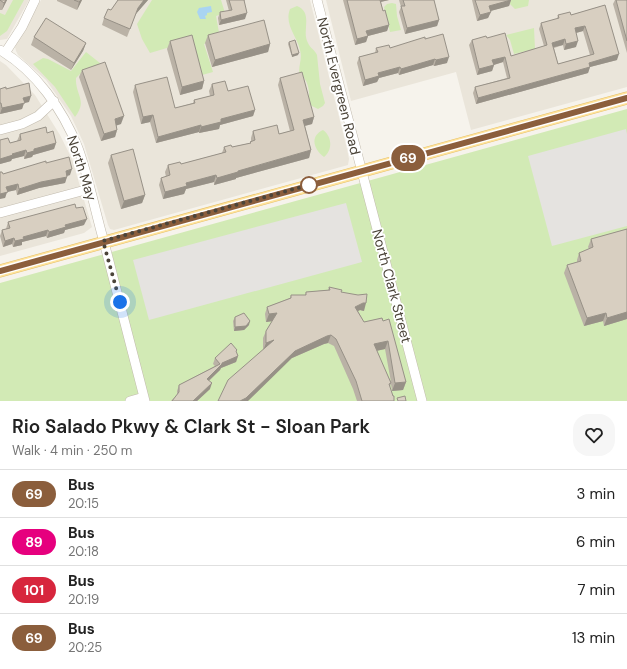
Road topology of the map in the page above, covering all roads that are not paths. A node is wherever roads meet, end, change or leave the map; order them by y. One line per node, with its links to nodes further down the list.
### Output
1 (35, 0): 3 (street)
2 (317, 0): 7 (street, North Evergreen Road)
3 (2, 51): 5 (street, North May)
4 (627, 98): 7 (main road)
5 (54, 102): 6 (street); 8 (street, North May)
6 (0, 130)
7 (361, 171): 10 (main road); 14 (street, North Clark Street)
8 (89, 188): 9 (street); 10 (street, North May)
9 (0, 213)
10 (103, 241): 11 (main road); 12 (street, North May)
11 (0, 271)
12 (145, 399): 13 (street)
13 (130, 401)
14 (422, 401)

